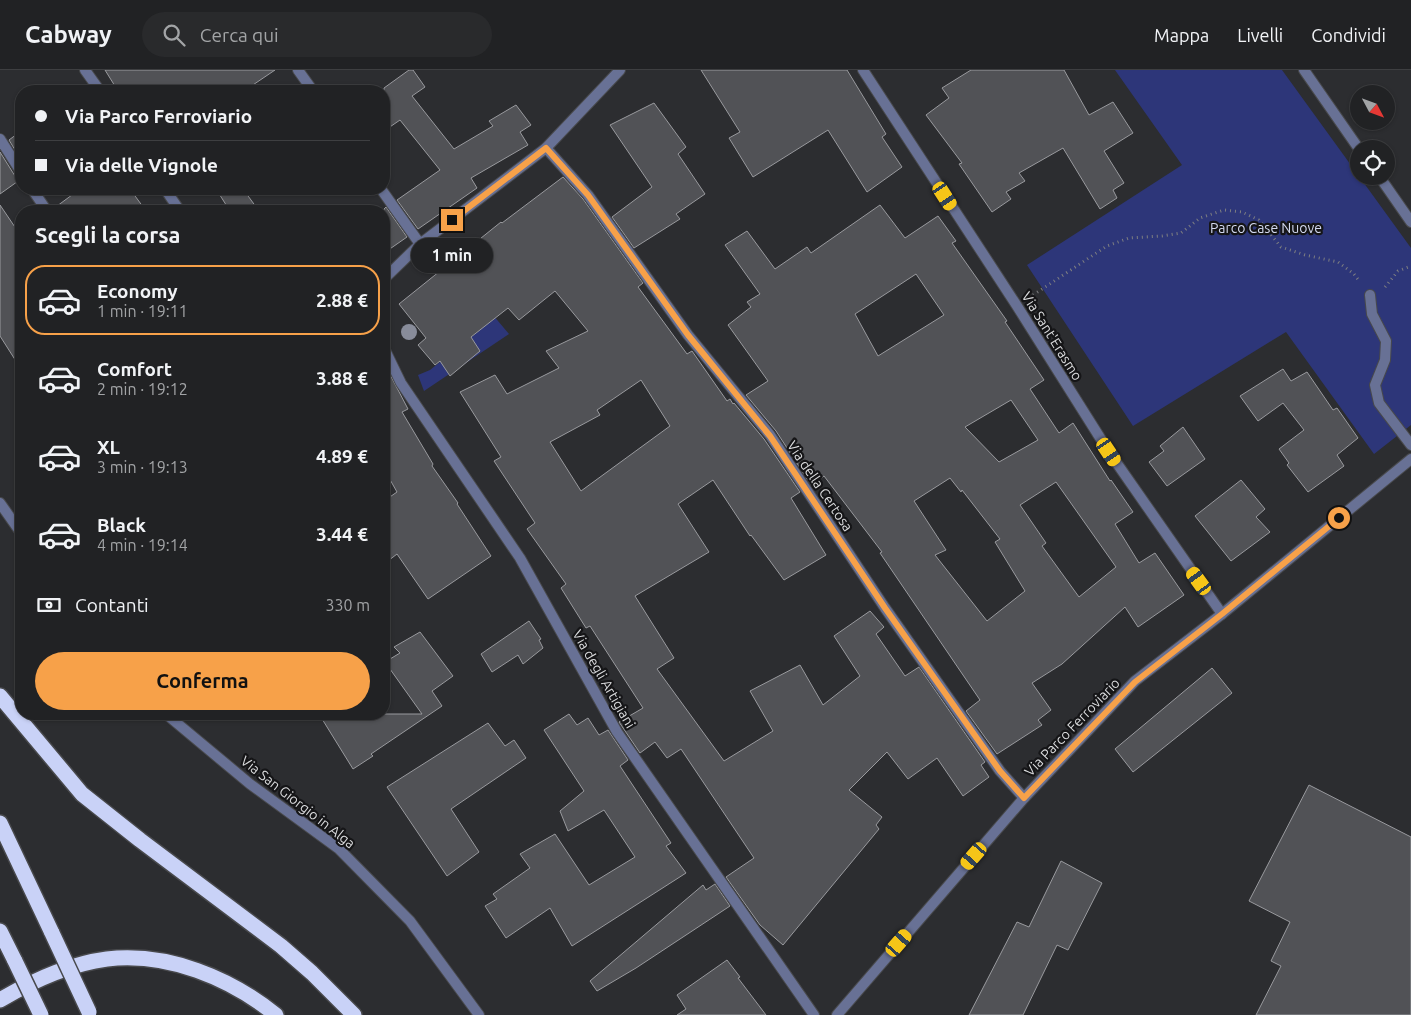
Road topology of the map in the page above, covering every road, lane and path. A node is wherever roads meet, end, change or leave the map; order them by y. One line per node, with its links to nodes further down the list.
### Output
1 (85, 70): 6 (street)
2 (298, 70): 7 (street)
3 (620, 70): 10 (street)
4 (863, 70): 19 (street, Via Sant'Erasmo)
5 (1304, 70): 9 (street)
6 (96, 85)
7 (308, 85)
8 (0, 139): 11 (street)
9 (1353, 140)
10 (546, 148): 15 (street); 30 (street, Via della Certosa)
11 (15, 163)
12 (1385, 185): 14 (street)
13 (385, 195): 15 (street)
14 (1411, 222)
15 (420, 244): 17 (street)
16 (1411, 266): 18 (path)
17 (390, 272)
18 (1370, 295): 19 (path); 21 (street)
19 (1017, 306): 25 (street, Via Sant'Erasmo)
20 (390, 360): 39 (street, Via degli Artigiani)
21 (1411, 445)
22 (1411, 459): 25 (street, Via Parco Ferroviario)
23 (0, 503): 24 (street)
24 (15, 524)
25 (1222, 614): 30 (street, Via Parco Ferroviario)
26 (0, 696): 27 (highway)
27 (15, 714)
28 (20, 720): 37 (highway)
29 (173, 720): 38 (street, Via San Giorgio in Alga)
30 (1024, 798): 40 (street, Via Parco Ferroviario)
31 (0, 823): 34 (highway, bridge)
32 (0, 931): 35 (highway, bridge)
33 (0, 1000): 36 (highway)
34 (90, 1013)
35 (41, 1015)
36 (276, 1015)
37 (354, 1015)
38 (480, 1015)
39 (814, 1015)
40 (837, 1015)

